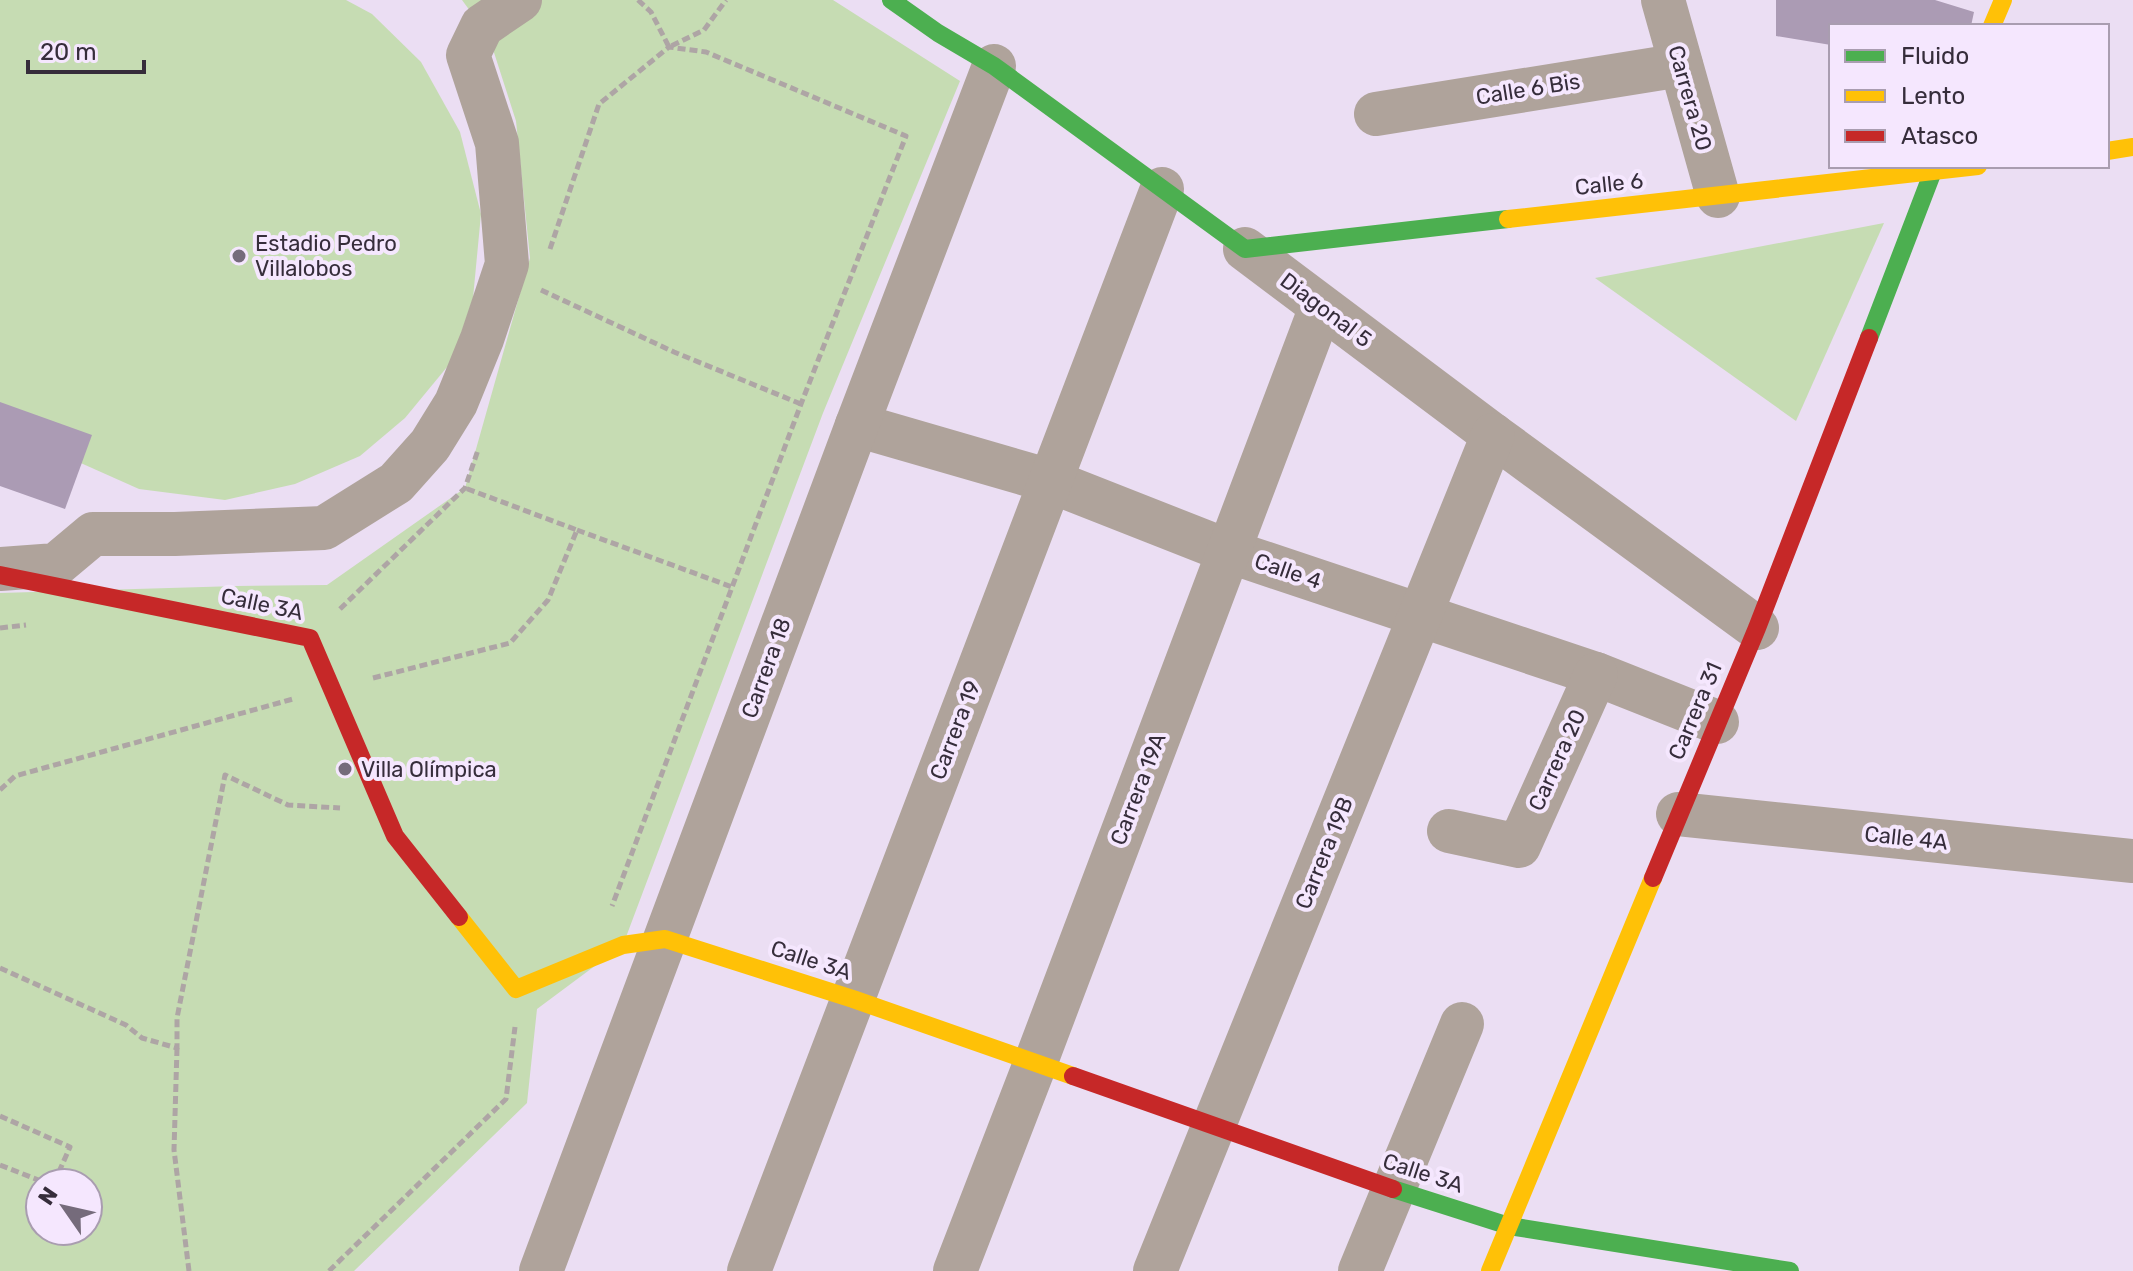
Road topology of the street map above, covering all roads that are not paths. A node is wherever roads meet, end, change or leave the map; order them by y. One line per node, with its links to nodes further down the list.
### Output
1 (520, 0): 21 (street)
2 (891, 0): 5 (street, Diagonal 5)
3 (1663, 0): 7 (street, Carrera 20)
4 (2003, 0): 6 (street)
5 (935, 16): 8 (street, Diagonal 5)
6 (1993, 24)
7 (1681, 65): 9 (street, Calle 6 Bis); 14 (street, Carrera 20)
8 (994, 66): 13 (street, Diagonal 5); 17 (street, Carrera 18)
9 (1376, 114)
10 (2133, 147): 11 (street)
11 (2109, 151)
12 (1934, 169): 14 (street, Calle 6); 23 (street, Carrera 31)
13 (1162, 189): 15 (street, Diagonal 5); 19 (street, Carrera 19)
14 (1718, 196): 15 (street, Calle 6)
15 (1245, 249): 16 (street, Diagonal 5)
16 (1321, 307): 18 (street, Diagonal 5); 20 (street, Carrera 19A)
17 (857, 425): 19 (street, Calle 4); 29 (street, Carrera 18)
18 (1493, 435): 22 (street, Carrera 19B); 23 (street, Diagonal 5)
19 (1050, 481): 20 (street, Calle 4); 30 (street, Carrera 19)
20 (1228, 551): 22 (street, Calle 4); 32 (street, Carrera 19A)
21 (0, 572): 29 (street, Calle 3A)
22 (1420, 616): 24 (street, Calle 4); 33 (street, Carrera 19B)
23 (1757, 628): 25 (street, Carrera 31)
24 (1596, 674): 25 (street, Calle 4); 27 (street, Carrera 20)
25 (1717, 722): 26 (street, Carrera 31)
26 (1678, 814): 28 (street, Calle 4A); 35 (street, Carrera 31)
27 (1449, 831)
28 (2133, 861)
29 (665, 939): 30 (street, Calle 3A); 36 (street, Carrera 18)
30 (853, 999): 32 (street, Calle 3A); 37 (street, Carrera 19)
31 (1462, 1024): 34 (street)
32 (1035, 1064): 33 (street, Calle 3A); 38 (street, Carrera 19A)
33 (1213, 1126): 34 (street, Calle 3A); 39 (street, Carrera 19B)
34 (1394, 1189): 35 (street, Calle 3A); 40 (street)
35 (1509, 1226): 41 (street, Carrera 31); 42 (street, Calle 3A)
36 (541, 1271)
37 (749, 1271)
38 (955, 1271)
39 (1155, 1271)
40 (1360, 1271)
41 (1490, 1271)
42 (1790, 1271)

